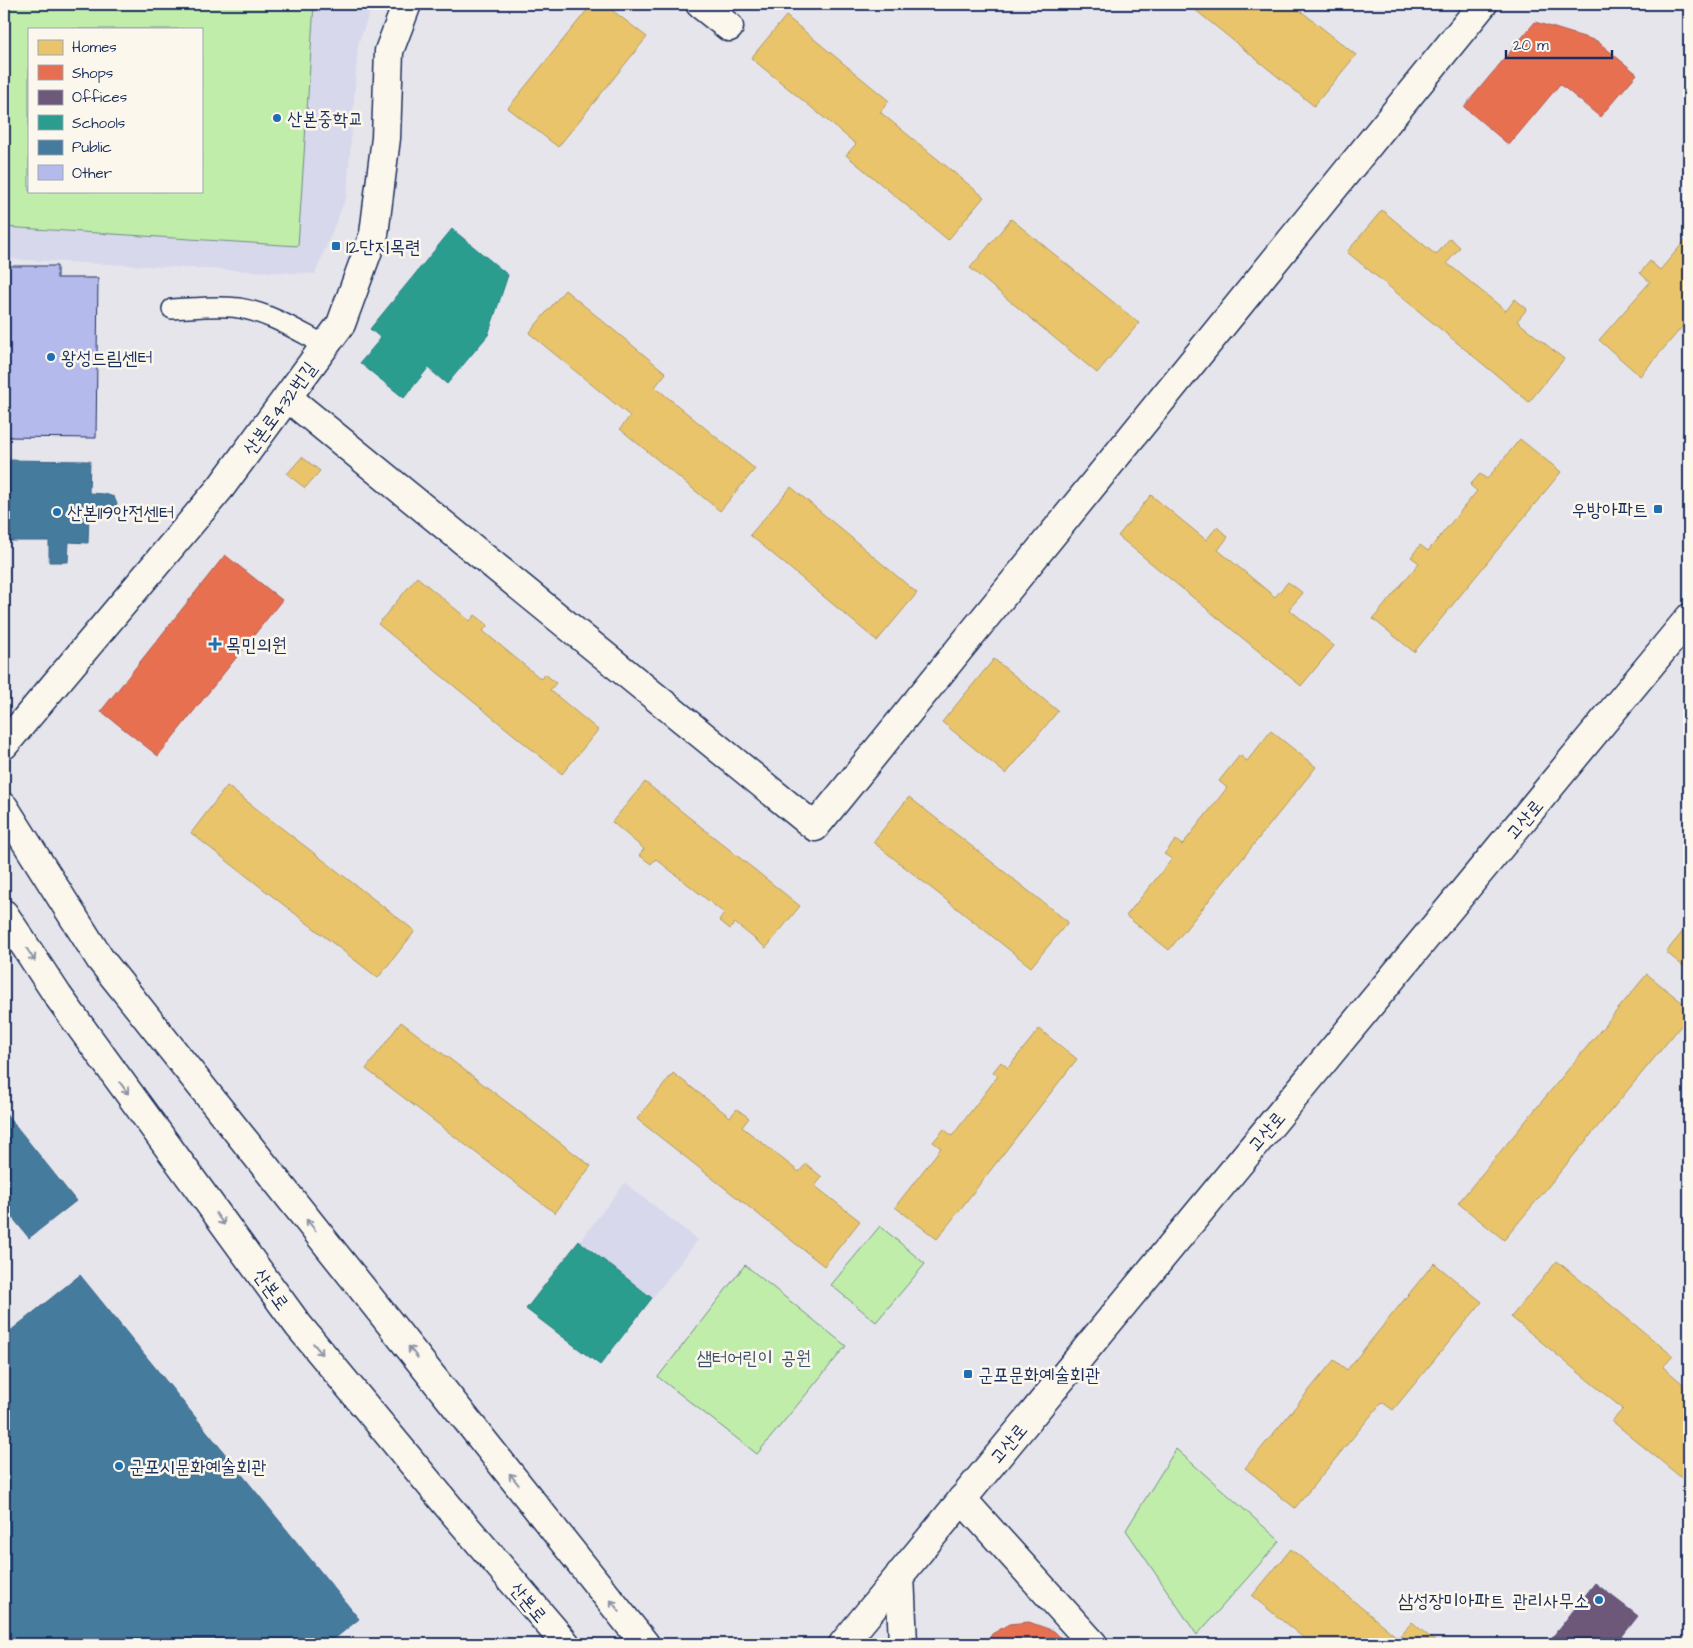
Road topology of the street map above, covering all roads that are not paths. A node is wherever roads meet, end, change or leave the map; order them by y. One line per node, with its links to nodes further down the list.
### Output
1 (407, 4): 6 (street, 산본로432번길)
2 (700, 4): 4 (street)
3 (1482, 4): 7 (street)
4 (729, 27)
5 (172, 309): 6 (lane)
6 (325, 345): 7 (street, 산본로432번길)
7 (287, 397): 9 (street, 산본로432번길)
8 (1689, 618): 12 (street, 고산로)
9 (4, 745)
10 (4, 807): 15 (street, one-way to 10)
11 (4, 914): 14 (street, 산본로, one-way to 14)
12 (962, 1499): 13 (street, 고산로); 18 (street)
13 (900, 1574): 16 (street, 고산로); 17 (street)
14 (566, 1644)
15 (645, 1644)
16 (843, 1644)
17 (903, 1644)
18 (1093, 1644)

